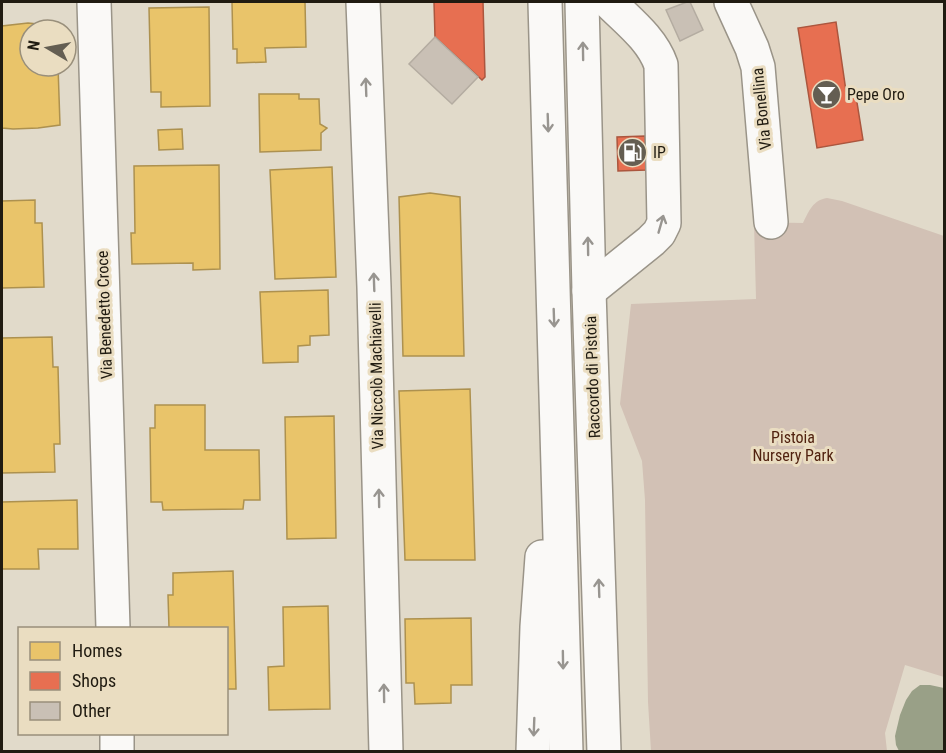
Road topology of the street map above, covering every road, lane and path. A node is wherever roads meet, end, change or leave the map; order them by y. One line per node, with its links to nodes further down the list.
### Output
1 (94, 2): 10 (main road, Via Benedetto Croce)
2 (363, 2): 14 (main road, Via Niccolò Machiavelli, one-way to 2)
3 (545, 2): 9 (main road, one-way to 9)
4 (582, 2): 8 (main road, Raccordo di Pistoia, one-way to 4)
5 (609, 2): 8 (main road, one-way to 5)
6 (731, 2): 7 (main road, Via Bonellina)
7 (771, 222)
8 (589, 291): 11 (main road, Raccordo di Pistoia, one-way to 8)
9 (557, 397): 15 (main road, one-way to 15); 16 (main road, one-way to 16)
10 (114, 627)
11 (601, 631): 17 (main road, Raccordo di Pistoia); 18 (main road)
12 (117, 735): 13 (main road)
13 (117, 752)
14 (386, 752)
15 (533, 752)
16 (566, 752)
17 (604, 752)
18 (625, 752)

